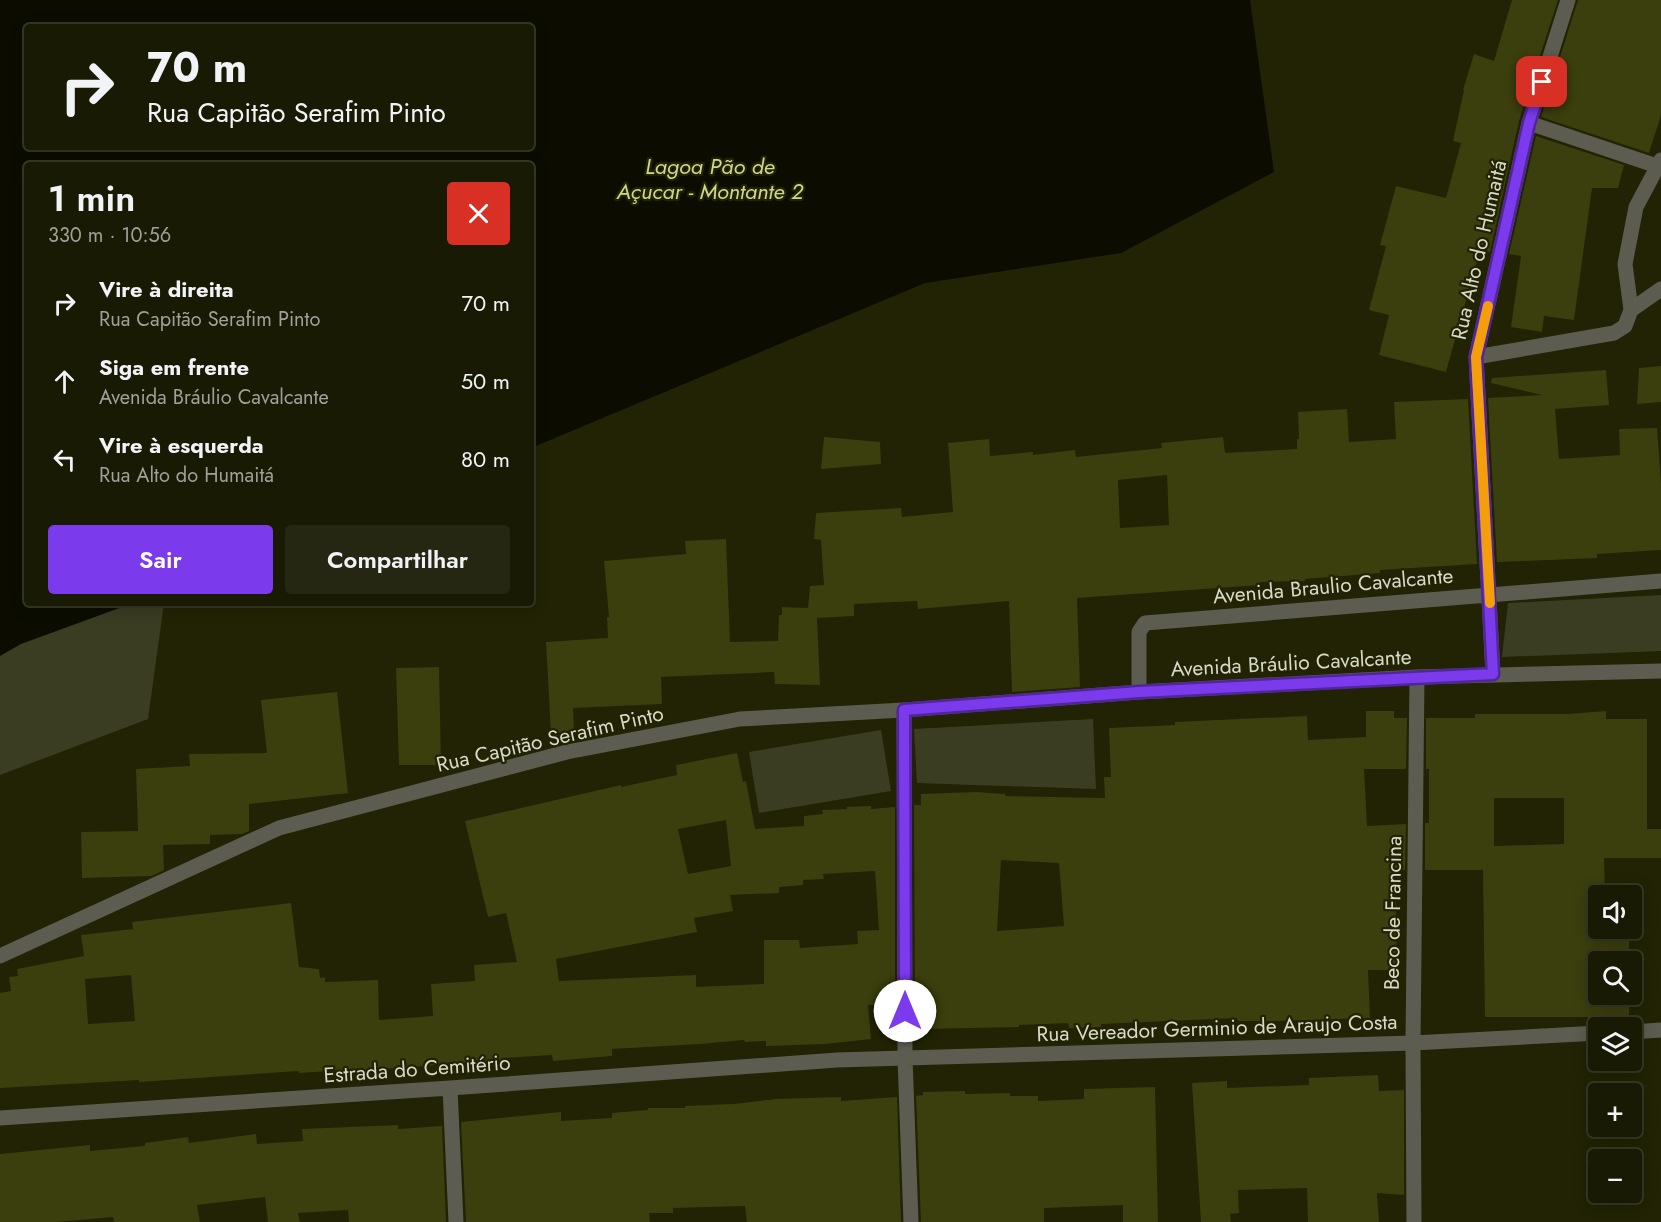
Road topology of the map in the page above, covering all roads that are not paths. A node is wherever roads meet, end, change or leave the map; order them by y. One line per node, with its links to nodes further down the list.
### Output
1 (1568, 0): 2 (street, Rua Alto do Humaitá)
2 (1529, 123): 3 (street); 6 (street, Rua Alto do Humaitá)
3 (1659, 163): 5 (street)
4 (1661, 289): 5 (street)
5 (1631, 310): 6 (street)
6 (1476, 357): 8 (street, Rua Alto do Humaitá)
7 (1661, 580): 8 (street, Avenida Braulio Cavalcante)
8 (1490, 594): 10 (street, Rua Alto do Humaitá); 12 (street, Avenida Braulio Cavalcante)
9 (1661, 671): 10 (street, Avenida Bráulio Cavalcante)
10 (1493, 674): 11 (street, Avenida Bráulio Cavalcante)
11 (1417, 677): 12 (street, Avenida Bráulio Cavalcante); 18 (street, Beco de Francina)
12 (1139, 692): 13 (street, Rua Capitão Serafim Pinto)
13 (904, 710): 14 (street, Rua Capitão Serafim Pinto); 19 (street)
14 (0, 956)
15 (1661, 1030): 16 (street)
16 (1642, 1031)
17 (1588, 1035): 18 (street, Rua Vereador Germinio de Araujo Costa)
18 (1413, 1043): 19 (street, Rua Vereador Germinio de Araujo Costa); 25 (street, Beco de Francina)
19 (905, 1058): 20 (street, Rua Vereador Germinio de Araujo Costa); 24 (street)
20 (837, 1060): 21 (street, Estrada do Cemitério)
21 (450, 1088): 22 (street, Estrada do Cemitério); 23 (street)
22 (0, 1118)
23 (456, 1222)
24 (911, 1222)
25 (1414, 1222)

